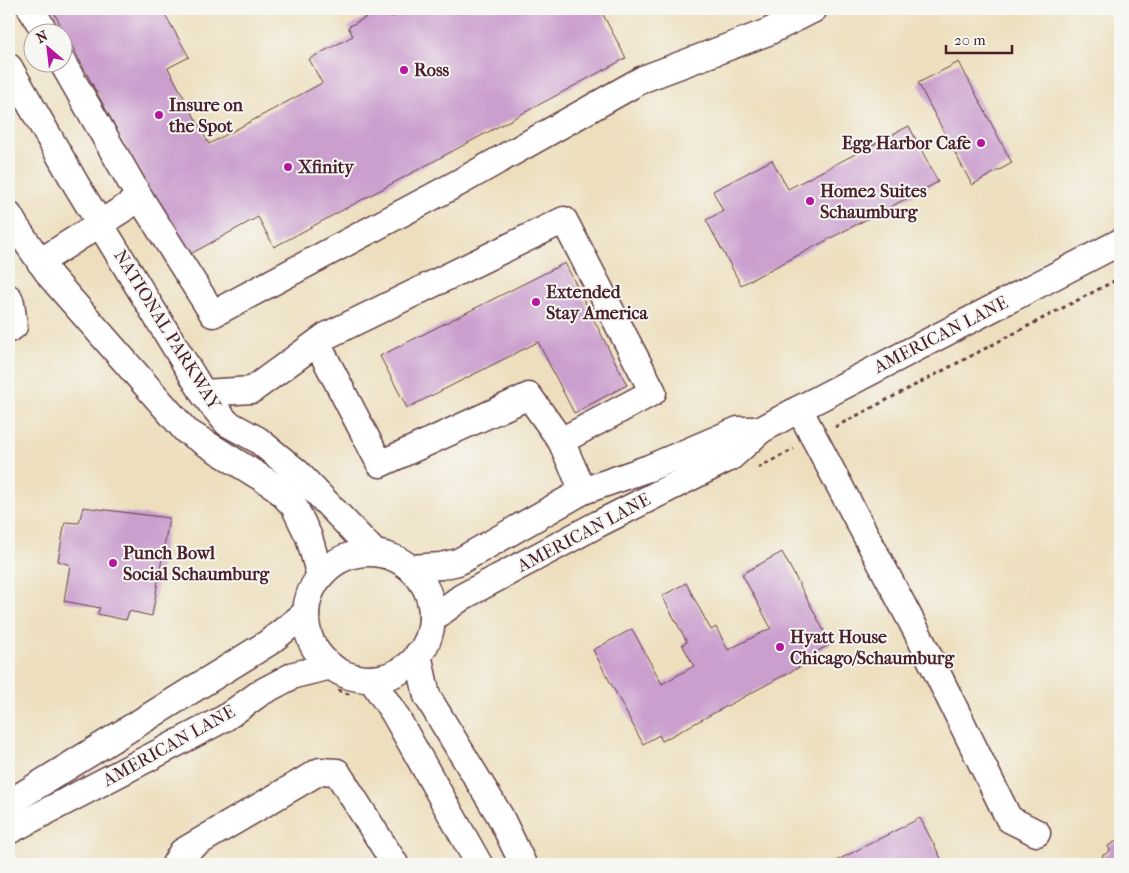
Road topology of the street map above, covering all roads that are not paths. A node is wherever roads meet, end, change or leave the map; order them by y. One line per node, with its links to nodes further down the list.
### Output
1 (31, 9): 3 (street)
2 (814, 9): 6 (street)
3 (39, 22)
4 (9, 68): 8 (street, NATIONAL PARKWAY)
5 (68, 72): 6 (street)
6 (140, 198): 8 (street)
7 (9, 215): 10 (street, NATIONAL PARKWAY)
8 (99, 223): 10 (street); 15 (street, NATIONAL PARKWAY)
9 (1120, 242): 16 (street, AMERICAN LANE)
10 (40, 262): 23 (street, NATIONAL PARKWAY)
11 (9, 298): 12 (street)
12 (9, 329)
13 (317, 342): 14 (street); 19 (street); 19 (street)
14 (252, 390): 15 (street); 18 (street)
15 (203, 393): 18 (street, NATIONAL PARKWAY)
16 (799, 409): 17 (street, AMERICAN LANE); 31 (street)
17 (761, 430): 20 (street, AMERICAN LANE); 25 (street, AMERICAN LANE)
18 (242, 431): 21 (street, NATIONAL PARKWAY)
19 (560, 441): 20 (street)
20 (583, 491): 22 (street, AMERICAN LANE)
21 (374, 552): 22 (street); 23 (street)
22 (411, 568): 25 (street)
23 (320, 576): 24 (street)
24 (306, 613): 27 (street); 29 (street, AMERICAN LANE)
25 (432, 620): 26 (street)
26 (418, 654): 28 (street); 35 (street)
27 (331, 666): 28 (street); 30 (street, AMERICAN LANE)
28 (371, 678): 34 (street)
29 (9, 802)
30 (9, 831)
31 (1037, 833)
32 (175, 864): 33 (street)
33 (395, 864)
34 (479, 864)
35 (523, 864)

